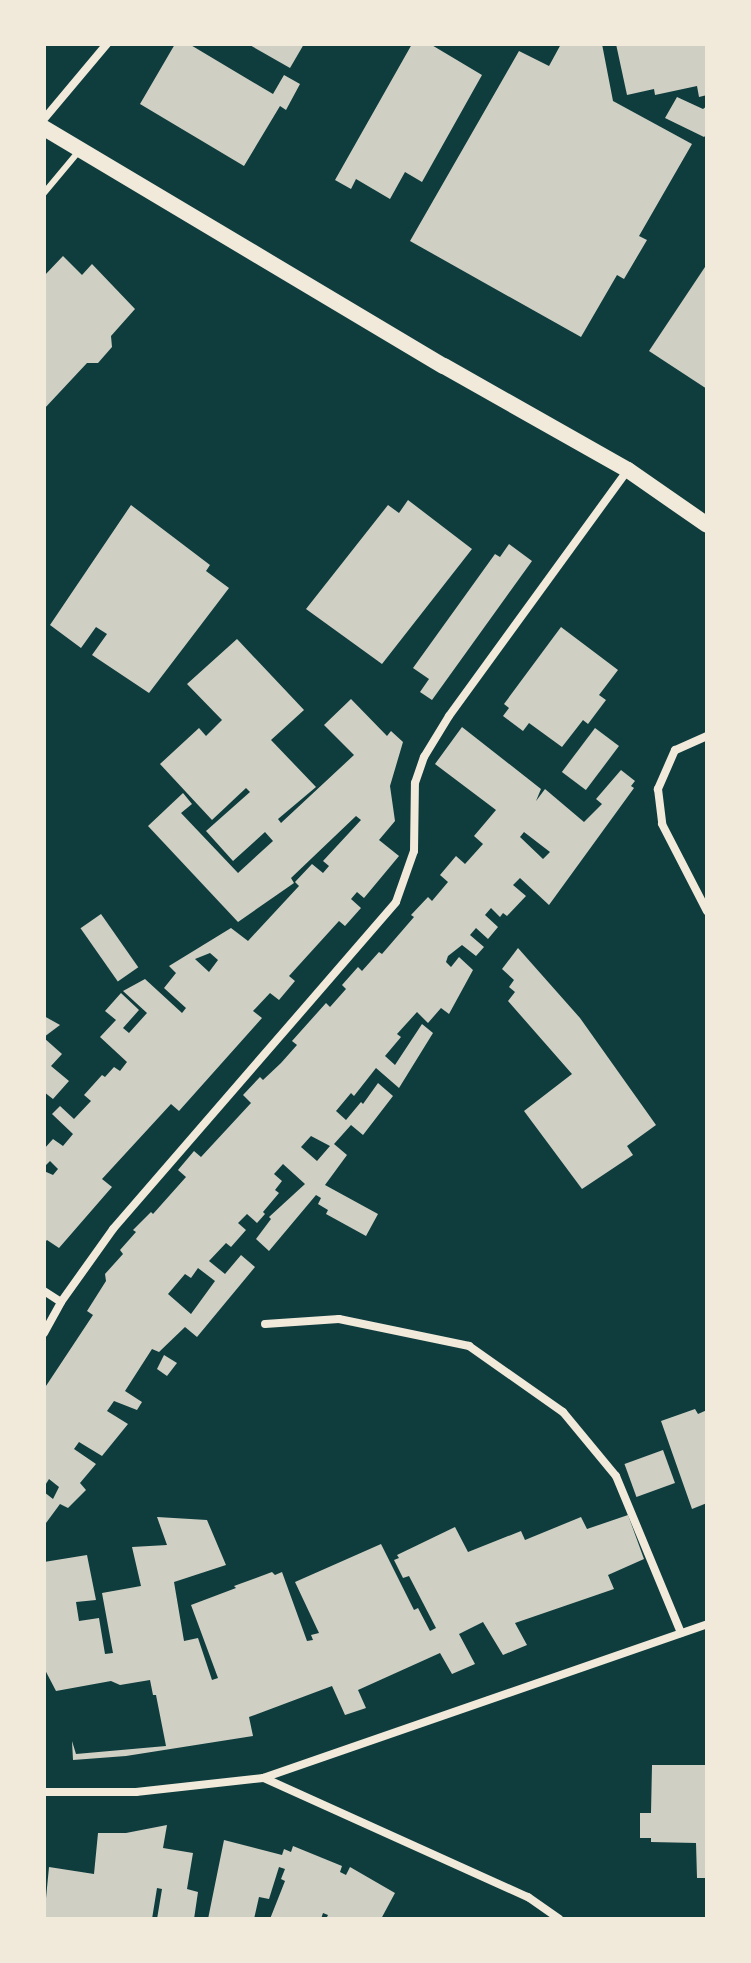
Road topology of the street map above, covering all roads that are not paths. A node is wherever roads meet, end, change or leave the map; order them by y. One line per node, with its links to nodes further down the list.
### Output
1 (107, 44): 2 (street)
2 (44, 119)
3 (44, 128): 4 (main road)
4 (80, 150): 5 (lane); 6 (main road)
5 (44, 193)
6 (628, 470): 7 (main road); 11 (street)
7 (707, 525)
8 (707, 736): 9 (street)
9 (707, 911)
10 (44, 1291): 11 (street)
11 (61, 1302): 13 (street)
12 (265, 1324): 15 (street)
13 (44, 1333)
14 (707, 1624): 15 (street)
15 (681, 1633): 16 (street)
16 (263, 1778): 17 (street); 18 (street)
17 (44, 1792)
18 (559, 1919)

